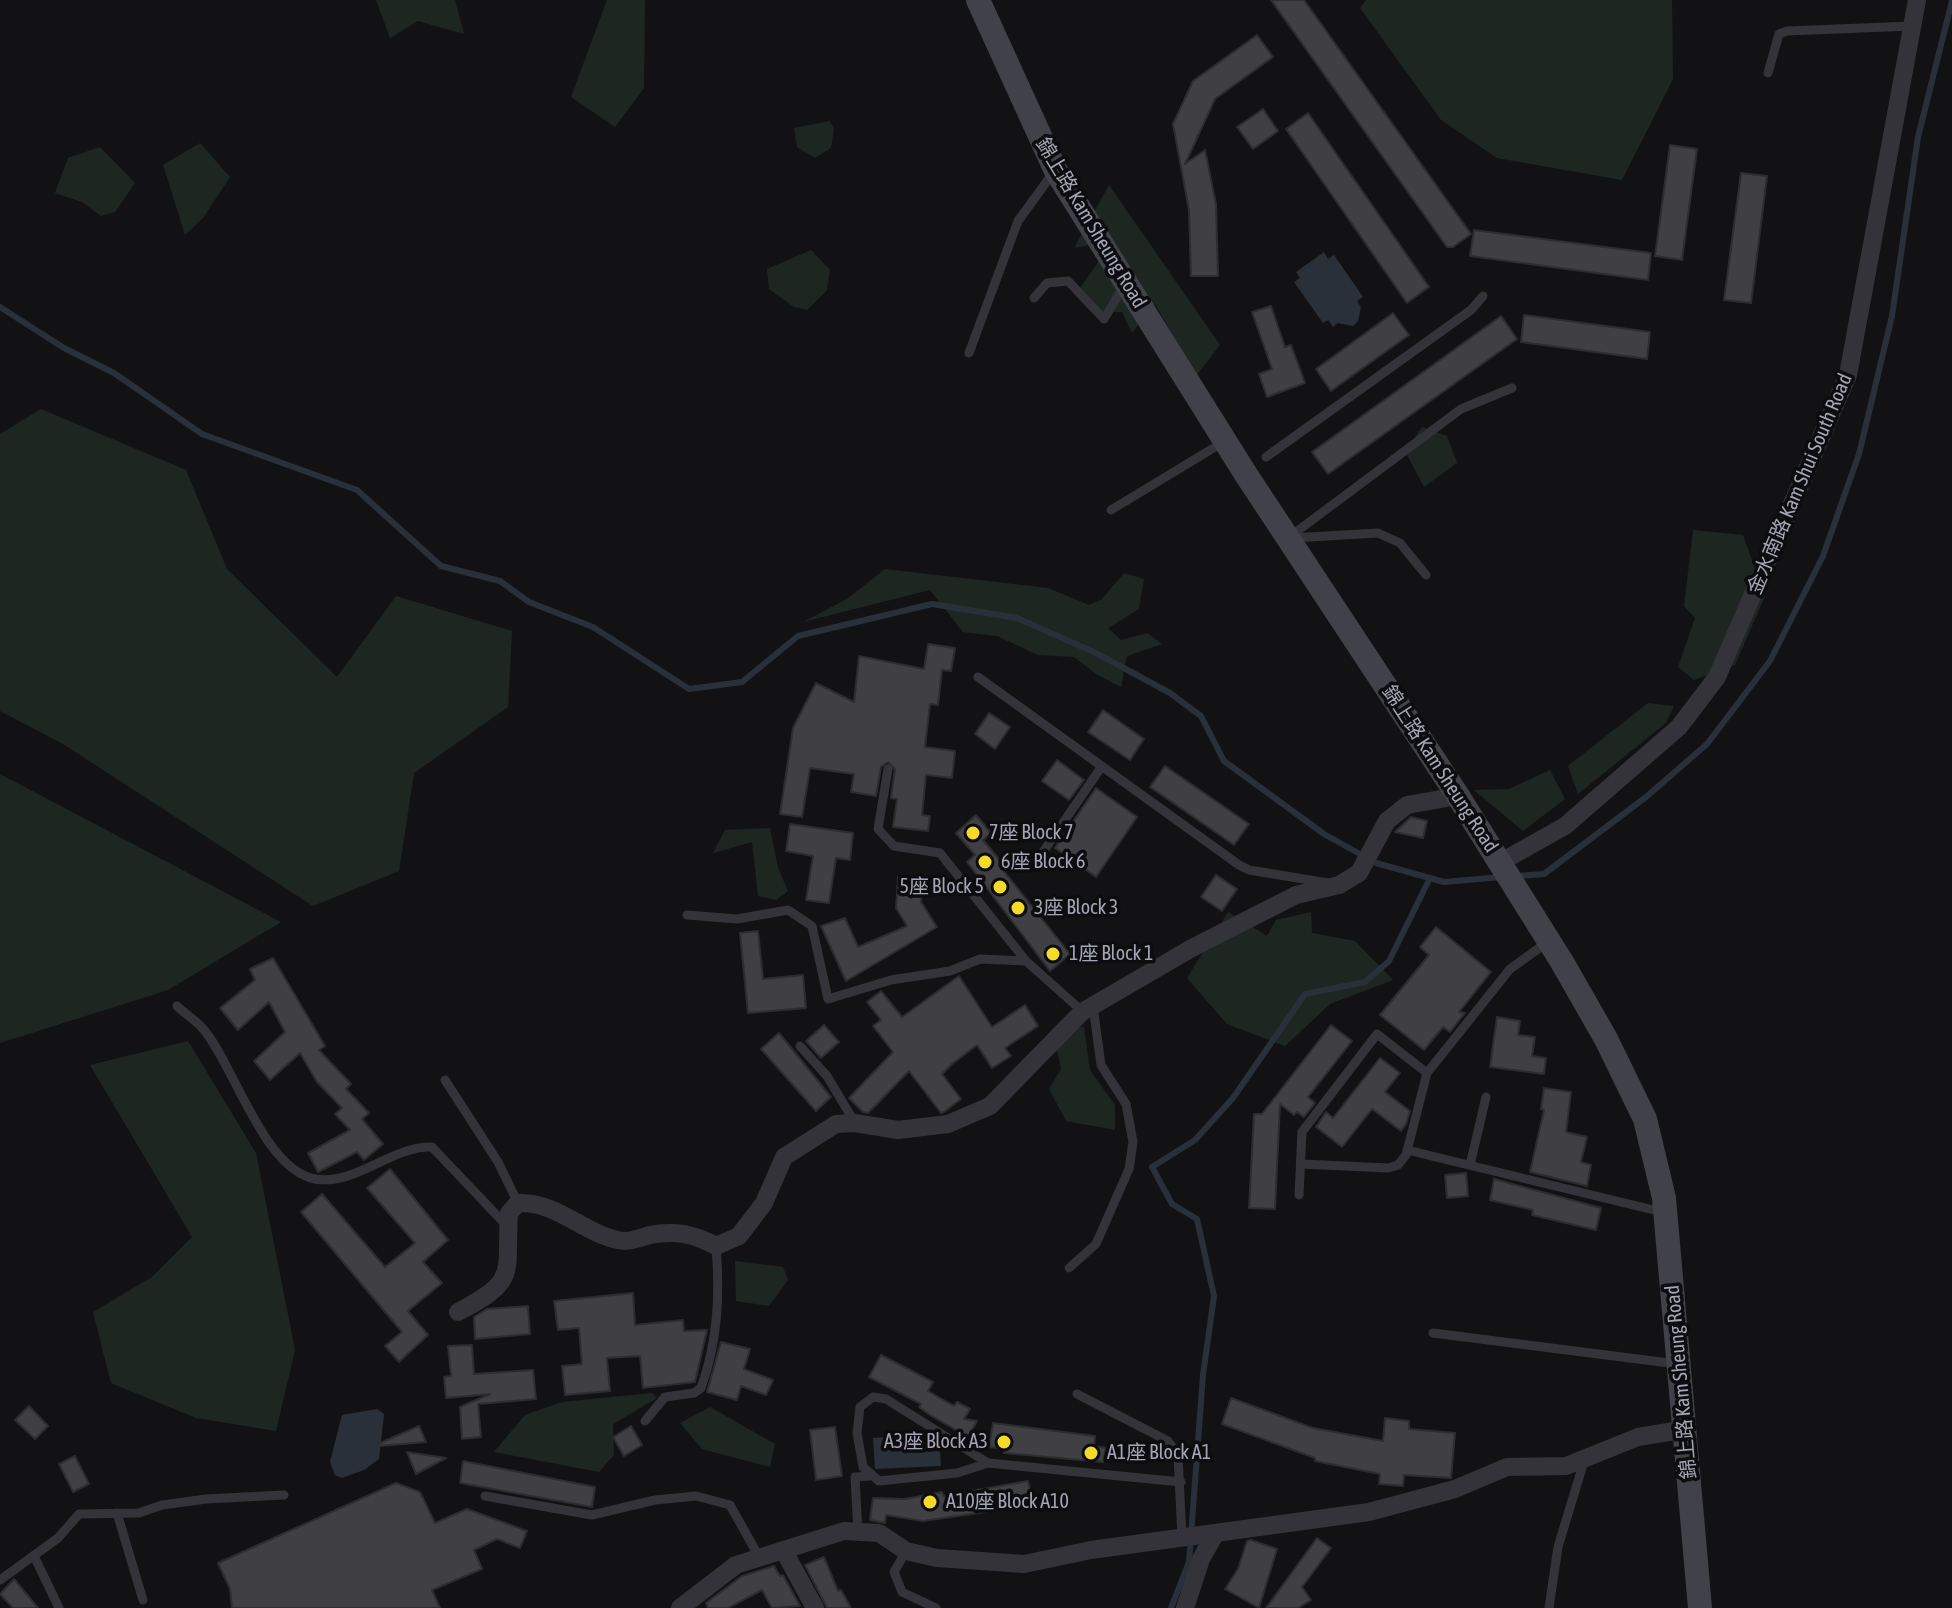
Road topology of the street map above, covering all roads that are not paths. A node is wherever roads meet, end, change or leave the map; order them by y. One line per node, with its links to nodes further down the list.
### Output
1 (978, 0): 5 (main road, 錦上路 Kam Sheung Road)
2 (1917, 0): 3 (street, 金水南路 Kam Shui South Road)
3 (1912, 26): 4 (lane); 21 (street, 金水南路 Kam Shui South Road)
4 (1768, 73)
5 (1056, 171): 6 (main road, 錦上路 Kam Sheung Road); 9 (lane)
6 (1126, 283): 8 (lane); 11 (main road, 錦上路 Kam Sheung Road)
7 (1483, 296): 12 (lane)
8 (1034, 298)
9 (969, 353)
10 (1512, 388): 14 (lane)
11 (1225, 441): 13 (lane); 14 (main road, 錦上路 Kam Sheung Road)
12 (1266, 457)
13 (1111, 510)
14 (1288, 538): 15 (lane); 19 (main road, 錦上路 Kam Sheung Road)
15 (1426, 575)
16 (978, 677): 17 (lane)
17 (1102, 766): 20 (lane); 22 (lane)
18 (888, 769): 25 (lane)
19 (1458, 796): 21 (main road, 錦上路 Kam Sheung Road); 22 (street)
20 (1043, 852)
21 (1501, 865): 24 (main road, 錦上路 Kam Sheung Road)
22 (1339, 885): 27 (street)
23 (687, 915): 25 (lane)
24 (1543, 931): 29 (lane); 38 (main road, 錦上路 Kam Sheung Road)
25 (1026, 961): 27 (lane)
26 (177, 1006): 39 (lane)
27 (1088, 1009): 32 (street); 41 (lane)
28 (800, 1046): 32 (lane)
29 (1427, 1073): 33 (lane); 34 (lane)
30 (445, 1080): 37 (lane)
31 (1486, 1097): 35 (lane)
32 (855, 1123): 40 (street)
33 (1407, 1150): 34 (lane); 35 (lane)
34 (1301, 1164): 36 (lane)
35 (1470, 1165): 38 (lane)
36 (1299, 1195)
37 (518, 1203): 39 (street); 40 (street)
38 (1665, 1213): 44 (main road, 錦上路 Kam Sheung Road)
39 (508, 1227): 42 (street)
40 (716, 1246): 46 (lane)
41 (1069, 1268)
42 (458, 1312)
43 (1433, 1333): 44 (lane)
44 (1680, 1364): 47 (main road, 錦上路 Kam Sheung Road)
45 (1077, 1394): 51 (lane)
46 (645, 1421)
47 (1687, 1429): 48 (street); 69 (main road, 錦上路 Kam Sheung Road)
48 (1585, 1458): 56 (street); 68 (lane)
49 (988, 1463): 50 (lane); 50 (lane); 51 (lane)
50 (870, 1476): 55 (lane)
51 (1181, 1482): 56 (lane)
52 (284, 1495): 54 (lane)
53 (485, 1496): 59 (lane)
54 (117, 1513): 60 (lane); 62 (lane)
55 (858, 1532): 57 (street); 58 (street)
56 (1196, 1537): 58 (street); 67 (street)
57 (784, 1551): 59 (street); 65 (street)
58 (906, 1551): 66 (lane)
59 (758, 1555): 63 (street)
60 (34, 1556): 61 (lane); 64 (lane)
61 (0, 1580)
62 (143, 1600)
63 (684, 1607)
64 (59, 1608)
65 (815, 1608)
66 (936, 1608)
67 (1185, 1608)
68 (1549, 1608)
69 (1700, 1608)

